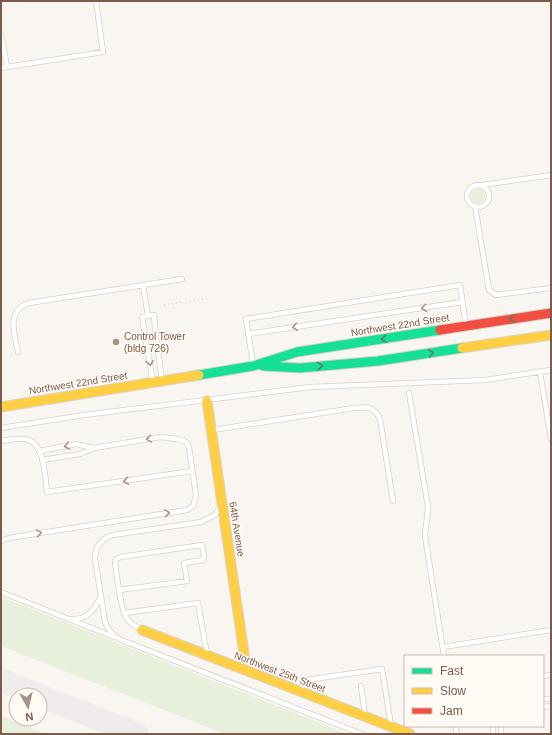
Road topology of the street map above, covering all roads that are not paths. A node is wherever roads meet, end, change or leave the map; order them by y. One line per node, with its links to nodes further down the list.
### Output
1 (96, 1): 3 (lane)
2 (1, 34): 3 (lane)
3 (7, 67): 4 (lane)
4 (1, 68)
5 (551, 175): 6 (lane)
6 (482, 185): 7 (lane); 7 (lane)
7 (475, 206): 10 (lane)
8 (182, 279): 9 (lane)
9 (143, 285): 13 (lane); 17 (lane)
10 (551, 288)
11 (462, 302): 14 (lane); 15 (lane, one-way to 15); 15 (lane)
12 (551, 313): 14 (street, Northwest 22nd Street, one-way to 14)
13 (148, 316): 21 (lane); 22 (lane, one-way to 22)
14 (466, 326): 18 (street, Northwest 22nd Street, one-way to 18)
15 (248, 334): 18 (lane)
16 (551, 335): 18 (street, Northwest 22nd Street, one-way to 16)
17 (18, 352)
18 (253, 366): 21 (street, Northwest 22nd Street)
19 (551, 370): 20 (lane)
20 (540, 372): 24 (lane); 28 (lane)
21 (162, 381): 22 (street, Northwest 22nd Street)
22 (153, 382): 25 (street, Northwest 22nd Street)
23 (409, 393): 45 (lane)
24 (207, 401): 26 (lane); 27 (street, 64th Avenue)
25 (1, 407)
26 (1, 428)
27 (212, 430): 34 (street, 64th Avenue); 35 (lane)
28 (551, 439)
29 (1, 441): 31 (lane)
30 (94, 448): 31 (lane, one-way to 31); 32 (lane); 33 (lane, one-way to 30)
31 (40, 451): 32 (lane)
32 (42, 460): 33 (lane, one-way to 32)
33 (192, 471): 36 (lane, one-way to 33)
34 (222, 501): 39 (lane); 48 (street, 64th Avenue)
35 (393, 501)
36 (1, 541)
37 (119, 590): 37 (lane); 40 (lane)
38 (1, 592): 41 (lane)
39 (101, 595): 41 (lane); 44 (lane)
40 (124, 613): 42 (lane); 46 (lane)
41 (68, 618): 44 (lane)
42 (142, 630): 46 (street, Northwest 25th Street)
43 (551, 630): 45 (lane)
44 (119, 639): 53 (lane)
45 (443, 647): 47 (lane)
46 (207, 655): 50 (street, Northwest 25th Street)
47 (444, 655)
48 (245, 660)
49 (360, 686): 51 (lane)
50 (300, 691): 51 (street, Northwest 25th Street); 52 (lane)
51 (365, 717): 52 (street, Northwest 25th Street)
52 (391, 727): 54 (street, Northwest 25th Street)
53 (362, 734)
54 (410, 734)

